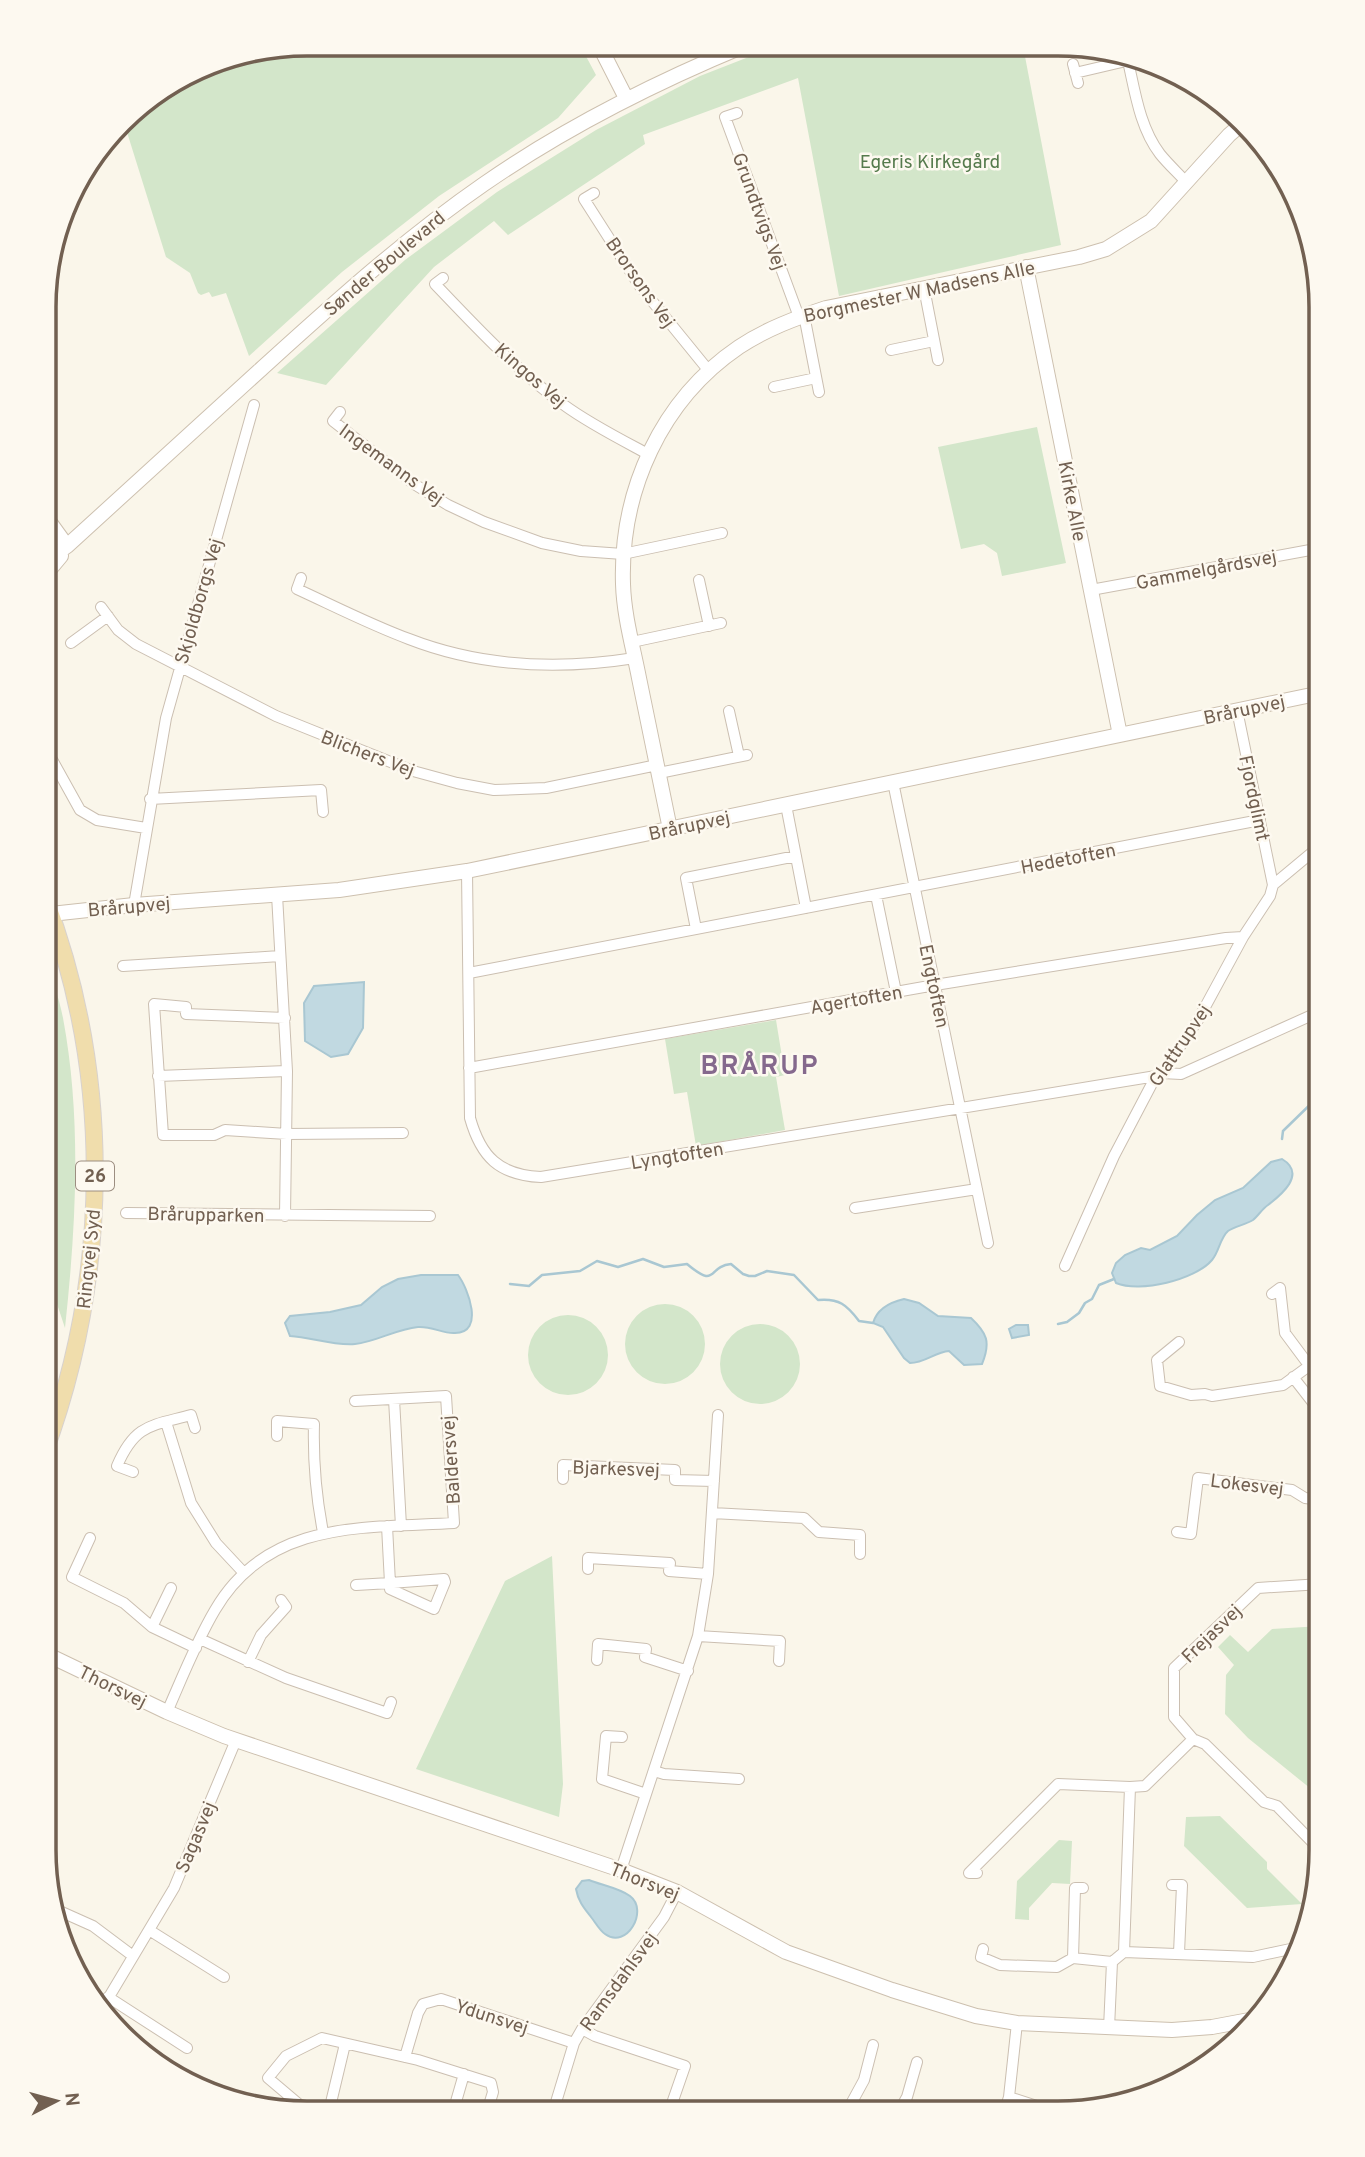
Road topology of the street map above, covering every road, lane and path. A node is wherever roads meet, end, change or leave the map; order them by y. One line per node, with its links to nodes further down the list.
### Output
1 (605, 56): 6 (street)
2 (721, 56): 6 (street, Sønder Boulevard)
3 (1117, 64): 5 (street)
4 (1134, 68): 9 (street)
5 (1075, 73)
6 (626, 98): 27 (street, Sønder Boulevard)
7 (737, 113): 14 (street, Grundtvigs Vej)
8 (1236, 129): 9 (street, Borgmester W Madsens Alle)
9 (1187, 183): 11 (street, Borgmester W Madsens Alle)
10 (594, 193): 18 (street, Brorsons Vej)
11 (1026, 267): 13 (street, Borgmester W Madsens Alle); 34 (street, Kirke Alle)
12 (443, 278): 24 (street, Kingos Vej)
13 (924, 288): 14 (street, Borgmester W Madsens Alle); 15 (street)
14 (801, 316): 18 (street, Borgmester W Madsens Alle); 19 (street)
15 (934, 341): 16 (street); 17 (street)
16 (891, 350)
17 (938, 360)
18 (709, 371): 24 (street, Borgmester W Madsens Alle)
19 (816, 378): 20 (street); 21 (street)
20 (774, 387)
21 (819, 392)
22 (254, 405): 40 (street, Skjoldborgs Vej)
23 (340, 412): 30 (street, Ingemanns Vej)
24 (648, 454): 30 (street, Borgmester W Madsens Alle)
25 (56, 531): 27 (street)
26 (722, 533): 30 (street)
27 (67, 546): 29 (street, Sønder Boulevard); 31 (street, Sønder Boulevard)
28 (1309, 550): 34 (street, Gammelgårdsvej)
29 (56, 554)
30 (622, 554): 37 (street, Borgmester W Madsens Alle)
31 (56, 563)
32 (301, 578): 39 (street)
33 (699, 580): 36 (street)
34 (1091, 590): 44 (street, Kirke Alle)
35 (721, 623): 36 (street)
36 (709, 626): 37 (street)
37 (632, 642): 39 (street, Borgmester W Madsens Alle)
38 (71, 643): 40 (street, Blichers Vej)
39 (635, 658): 46 (street, Borgmester W Madsens Alle)
40 (179, 666): 46 (street, Blichers Vej); 48 (street, Skjoldborgs Vej)
41 (1309, 695): 42 (street, Brårupvej)
42 (1237, 710): 44 (street, Brårupvej); 51 (street, Fjordglimt)
43 (729, 711): 46 (street, Blichers Vej)
44 (1120, 735): 47 (street, Brårupvej)
45 (56, 767): 52 (street)
46 (658, 769): 53 (street, Borgmester W Madsens Alle)
47 (893, 782): 49 (street, Brårupvej); 58 (street, Engtoften)
48 (150, 799): 50 (street); 52 (street, Skjoldborgs Vej)
49 (786, 805): 53 (street, Brårupvej); 55 (street)
50 (323, 812)
51 (1260, 820): 57 (street, Fjordglimt); 58 (street, Hedetoften)
52 (146, 828): 61 (street, Skjoldborgs Vej)
53 (670, 829): 56 (street, Brårupvej)
54 (1309, 855): 57 (street, Glattrupvej)
55 (796, 856): 62 (street); 64 (street)
56 (467, 871): 59 (street, Brårupvej); 69 (street, Lyngtoften)
57 (1273, 885): 66 (street, Glattrupvej)
58 (915, 888): 60 (street, Hedetoften); 70 (street, Engtoften)
59 (277, 895): 61 (street, Brårupvej); 67 (street, Brårupparken)
60 (876, 895): 62 (street, Hedetoften); 71 (street)
61 (134, 905): 63 (street, Brårupvej)
62 (806, 908): 64 (street, Hedetoften)
63 (56, 913)
64 (696, 929): 69 (street, Hedetoften)
65 (56, 930): 98 (main road, Ringvej Syd / 26)
66 (1243, 937): 70 (street, Agertoften); 76 (street, Glattrupvej)
67 (281, 956): 68 (street); 73 (street, Brårupparken)
68 (123, 966)
69 (468, 973): 74 (street, Lyngtoften)
70 (935, 985): 71 (street, Agertoften); 78 (street, Engtoften)
71 (895, 992): 74 (street, Agertoften)
72 (1309, 1016): 76 (street, Lyngtoften)
73 (285, 1017): 75 (street, Brårupparken); 77 (street)
74 (469, 1068): 78 (street, Lyngtoften)
75 (287, 1072): 77 (street); 79 (street, Brårupparken)
76 (1159, 1075): 78 (street, Lyngtoften); 87 (street, Glattrupvej)
77 (158, 1076): 79 (street)
78 (960, 1108): 81 (street, Engtoften)
79 (287, 1133): 80 (street); 84 (street, Brårupparken)
80 (402, 1133)
81 (977, 1189): 82 (street); 86 (street, Engtoften)
82 (855, 1208)
83 (127, 1213): 84 (street, Brårupparken)
84 (285, 1216): 85 (street, Brårupparken)
85 (430, 1216)
86 (988, 1243)
87 (1065, 1266)
88 (1272, 1294): 90 (street)
89 (1178, 1342): 91 (street)
90 (1309, 1366): 91 (street)
91 (1293, 1377): 93 (street)
92 (1309, 1382): 93 (street)
93 (1301, 1388): 94 (street)
94 (1309, 1398)
95 (394, 1399): 96 (street, Baldersvej); 107 (street); 107 (street, Baldersvej)
96 (355, 1401)
97 (718, 1415): 104 (street)
98 (56, 1417)
99 (166, 1422): 100 (street); 102 (street); 114 (street)
100 (195, 1428)
101 (277, 1436): 109 (street)
102 (133, 1472)
103 (563, 1479): 104 (street, Bjarkesvej)
104 (714, 1481): 106 (street)
105 (1309, 1498): 110 (street, Lokesvej)
106 (712, 1513): 112 (street); 115 (street)
107 (401, 1526): 108 (street, Baldersvej)
108 (387, 1527): 109 (street, Baldersvej); 116 (street)
109 (323, 1532): 114 (street, Baldersvej)
110 (1177, 1532)
111 (90, 1538): 121 (street)
112 (860, 1554)
113 (587, 1569): 115 (street)
114 (244, 1573): 123 (street, Baldersvej)
115 (708, 1574): 122 (street)
116 (390, 1583): 116 (street); 117 (street)
117 (356, 1585)
118 (1309, 1585): 132 (street, Frejasvej)
119 (171, 1588): 121 (street)
120 (281, 1600): 127 (street)
121 (152, 1626): 123 (street)
122 (698, 1636): 126 (street); 128 (street)
123 (198, 1644): 127 (street); 130 (street, Baldersvej)
124 (56, 1659): 130 (street, Thorsvej)
125 (597, 1660): 128 (street)
126 (779, 1661)
127 (248, 1662): 129 (street)
128 (688, 1671): 134 (street)
129 (391, 1702)
130 (167, 1712): 133 (street, Thorsvej)
131 (622, 1737): 137 (street)
132 (1193, 1739): 136 (street); 138 (street, Frejasvej)
133 (236, 1740): 139 (street, Thorsvej); 145 (street, Sagasvej)
134 (654, 1771): 135 (street); 137 (street)
135 (739, 1779)
136 (1130, 1787): 140 (street); 148 (street)
137 (646, 1794): 139 (street)
138 (1309, 1839)
139 (621, 1870): 143 (street, Thorsvej)
140 (977, 1874)
141 (1172, 1885): 149 (street)
142 (1083, 1888): 151 (street)
143 (677, 1892): 157 (street, Thorsvej); 159 (street, Ramsdahlsvej)
144 (65, 1913): 150 (street)
145 (149, 1930): 150 (street, Sagasvej); 153 (street)
146 (983, 1949): 151 (street)
147 (1288, 1949): 149 (street)
148 (1124, 1952): 149 (street); 152 (street)
149 (1179, 1953)
150 (133, 1956): 154 (street, Sagasvej)
151 (1073, 1958): 152 (street)
152 (1112, 1962): 158 (street)
153 (224, 1977)
154 (108, 1997): 155 (street, Sagasvej); 163 (street)
155 (106, 2001)
156 (1242, 2021): 158 (street, Thorsvej)
157 (1017, 2023): 158 (street, Thorsvej); 167 (street)
158 (1109, 2028)
159 (582, 2029): 160 (street, Ramsdahlsvej); 173 (street)
160 (574, 2043): 164 (street, Ydunsvej); 172 (street, Ramsdahlsvej)
161 (345, 2044): 164 (street); 168 (street); 169 (street)
162 (873, 2045): 174 (street)
163 (187, 2048)
164 (405, 2057): 166 (street)
165 (918, 2062): 175 (street)
166 (464, 2074): 170 (street); 171 (street)
167 (1009, 2097): 176 (street); 177 (street)
168 (294, 2100)
169 (331, 2101)
170 (456, 2101)
171 (490, 2101)
172 (556, 2101)
173 (673, 2101)
174 (850, 2101)
175 (904, 2101)
176 (1008, 2101)
177 (1021, 2101)

